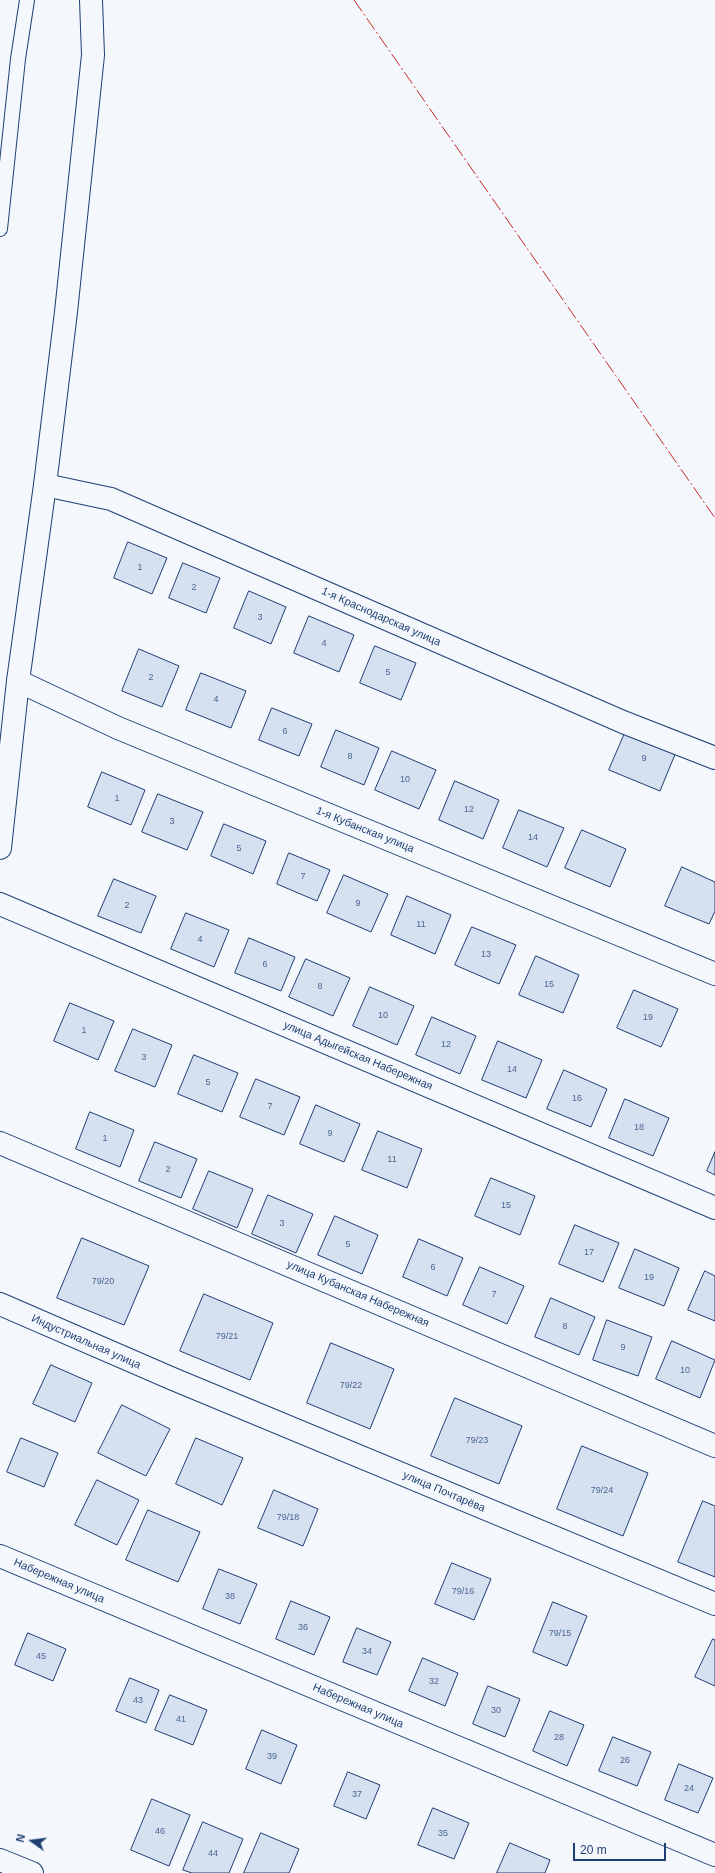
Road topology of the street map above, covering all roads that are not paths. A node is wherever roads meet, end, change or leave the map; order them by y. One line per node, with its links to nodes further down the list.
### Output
1 (27, 0): 3 (lane)
2 (91, 0): 4 (street)
3 (0, 229)
4 (45, 485): 5 (street); 6 (street, 1-я Краснодарская улица)
5 (18, 681): 7 (street); 9 (street, 1-я Кубанская улица)
6 (715, 758)
7 (0, 848)
8 (0, 904): 11 (street, улица Адыгейская Набережная)
9 (715, 974)
10 (0, 1143): 14 (street, улица Кубанская Набережная)
11 (715, 1208)
12 (0, 1304): 13 (street, Индустриальная улица)
13 (173, 1380): 16 (street, улица Почтарёва)
14 (715, 1446)
15 (0, 1556): 17 (street, Набережная улица)
16 (715, 1604)
17 (715, 1855)
18 (0, 1860): 19 (street)
19 (32, 1873)

